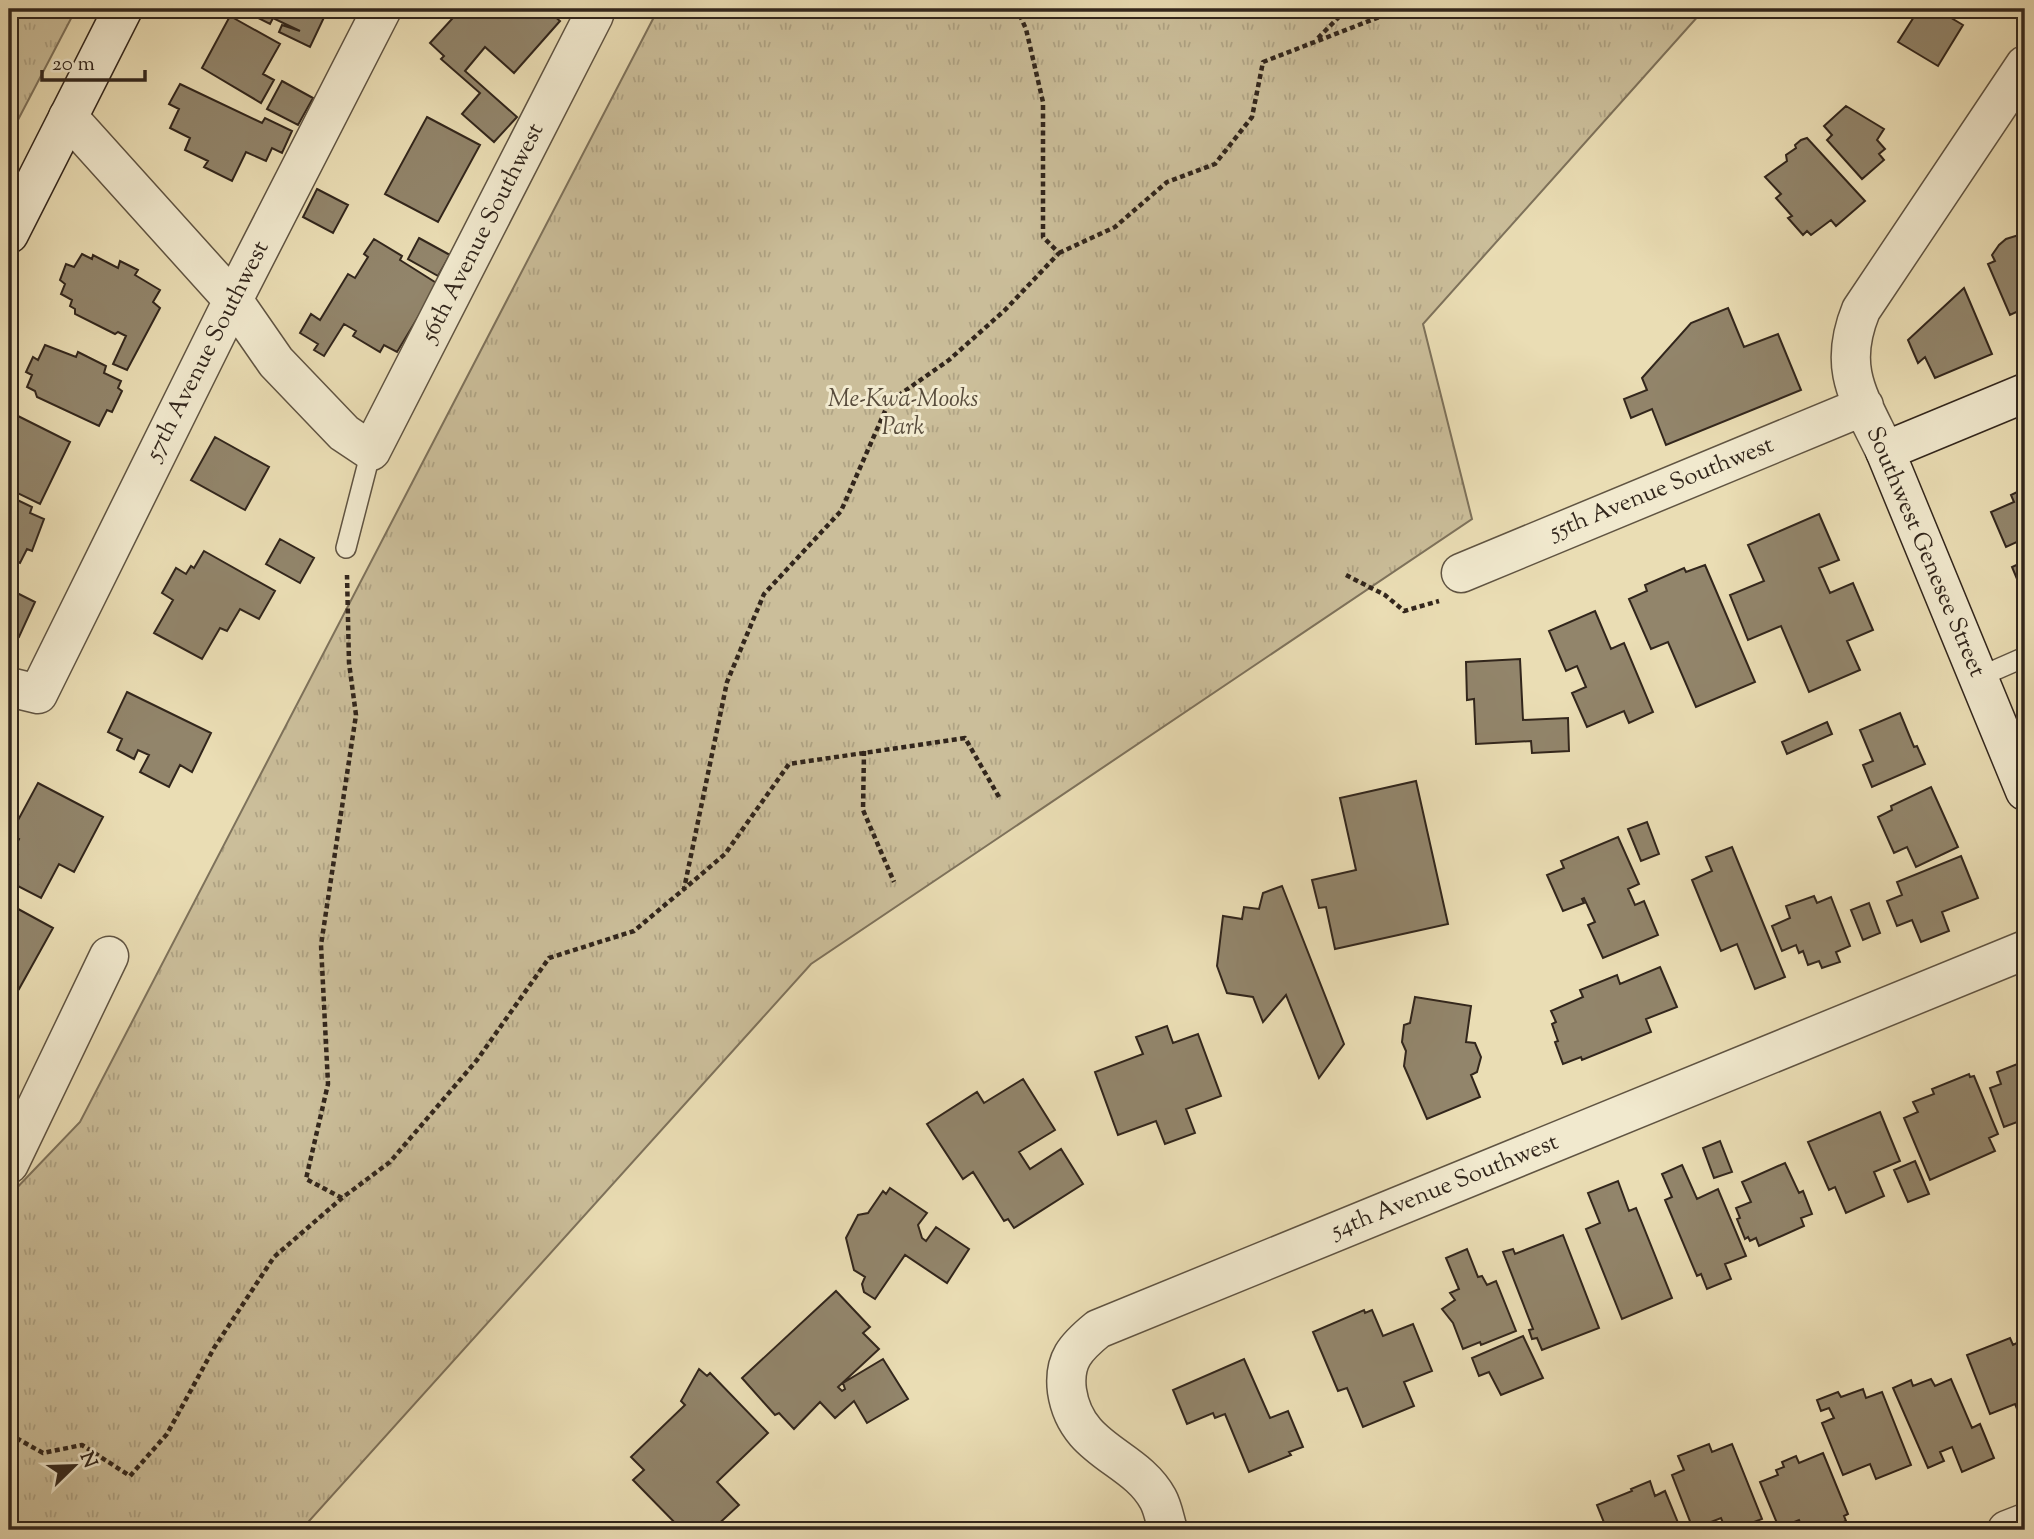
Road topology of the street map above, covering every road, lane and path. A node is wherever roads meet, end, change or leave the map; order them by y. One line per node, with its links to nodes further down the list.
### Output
1 (123, 9): 9 (street)
2 (382, 9): 12 (street, 57th Avenue Southwest)
3 (1017, 9): 11 (path)
4 (1352, 9): 7 (path)
5 (1399, 9): 7 (path)
6 (592, 12): 15 (street, 56th Avenue Southwest)
7 (1315, 40): 11 (path)
8 (2025, 65): 14 (street, Southwest Genesee Street)
9 (68, 117): 10 (street); 12 (street)
10 (9, 234)
11 (1059, 253): 27 (path)
12 (233, 300): 15 (street); 22 (street, 57th Avenue Southwest)
13 (2025, 393): 16 (street)
14 (1864, 406): 16 (street, Southwest Genesee Street); 18 (street, 55th Avenue Southwest)
15 (371, 451): 17 (lane)
16 (1885, 451): 21 (street, Southwest Genesee Street)
17 (346, 548): 31 (path)
18 (1461, 573): 19 (path)
19 (1346, 575)
20 (2025, 657): 21 (lane)
21 (1977, 678): 24 (street, Southwest Genesee Street)
22 (23, 691)
23 (864, 751): 25 (path); 26 (path); 27 (path)
24 (2025, 791)
25 (999, 797)
26 (894, 882)
27 (684, 889): 31 (path)
28 (2025, 950): 34 (street, 54th Avenue Southwest)
29 (109, 956): 30 (street)
30 (9, 1164)
31 (342, 1198): 32 (path)
32 (9, 1434)
33 (2025, 1522): 35 (street)
34 (1168, 1530)
35 (2007, 1530)

